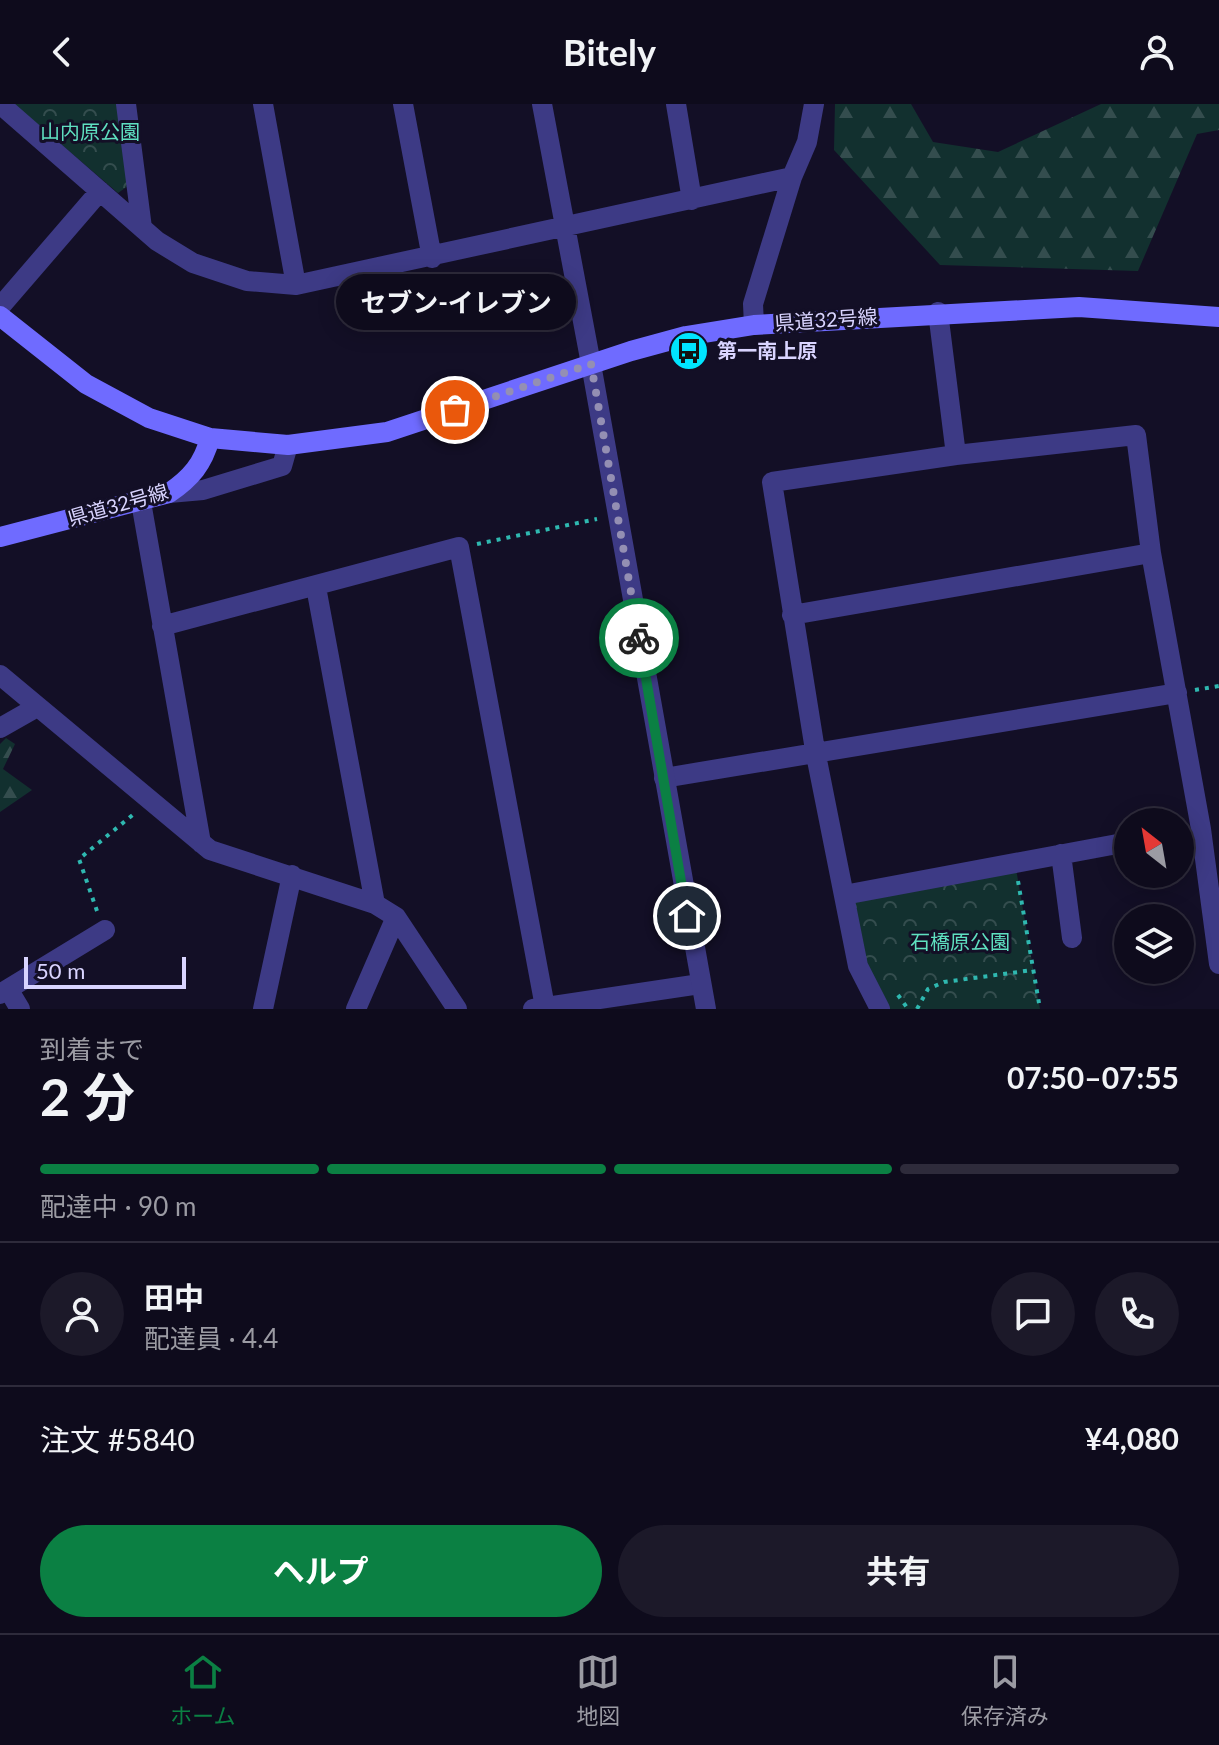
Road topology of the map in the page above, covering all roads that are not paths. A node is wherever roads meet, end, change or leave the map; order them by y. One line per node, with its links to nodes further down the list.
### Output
1 (0, 104): 9 (street)
2 (126, 104): 11 (street)
3 (263, 104): 14 (street)
4 (403, 104): 13 (street)
5 (542, 104): 12 (street)
6 (676, 104): 10 (street)
7 (808, 109): 8 (street)
8 (792, 177): 10 (street); 19 (street)
9 (100, 191): 11 (street); 15 (street)
10 (692, 200): 12 (street)
11 (142, 228): 14 (street)
12 (566, 228): 13 (street); 20 (street)
13 (432, 258): 14 (street)
14 (296, 285)
15 (0, 307)
16 (938, 312): 18 (main road, 県道32号線); 19 (main road, 県道32号線); 23 (street)
17 (0, 316): 21 (main road, 県道32号線)
18 (1219, 317)
19 (754, 325): 20 (main road, 県道32号線)
20 (591, 364): 22 (main road, 県道32号線); 36 (street)
21 (210, 438): 22 (main road, 県道32号線); 24 (main road, 県道32号線)
22 (288, 445): 24 (street)
23 (956, 455): 27 (street); 29 (street)
24 (169, 493): 25 (main road, 県道32号線)
25 (141, 502): 26 (main road, 県道32号線); 30 (street)
26 (0, 537)
27 (1151, 553): 29 (street); 32 (street)
28 (316, 587): 30 (street); 44 (street); 51 (street)
29 (792, 615): 35 (street)
30 (162, 626): 39 (street)
31 (0, 675): 33 (street)
32 (1177, 693): 35 (street); 37 (street)
33 (37, 707): 34 (street); 39 (street)
34 (0, 728)
35 (815, 750): 36 (street); 43 (street)
36 (664, 778): 49 (street)
37 (1201, 829): 38 (street); 48 (street)
38 (1194, 830)
39 (201, 843): 42 (street)
40 (1114, 845): 41 (street)
41 (1061, 854): 43 (street); 47 (street)
42 (292, 875): 44 (street); 53 (street)
43 (844, 895): 57 (street)
44 (375, 904): 45 (street)
45 (396, 917): 54 (street); 55 (street)
46 (105, 930): 50 (street)
47 (1072, 938)
48 (1219, 964)
49 (700, 984): 51 (street); 56 (street)
50 (4, 992): 52 (street)
51 (538, 1008)
52 (20, 1009)
53 (263, 1009)
54 (356, 1009)
55 (457, 1009)
56 (706, 1009)
57 (880, 1009)

